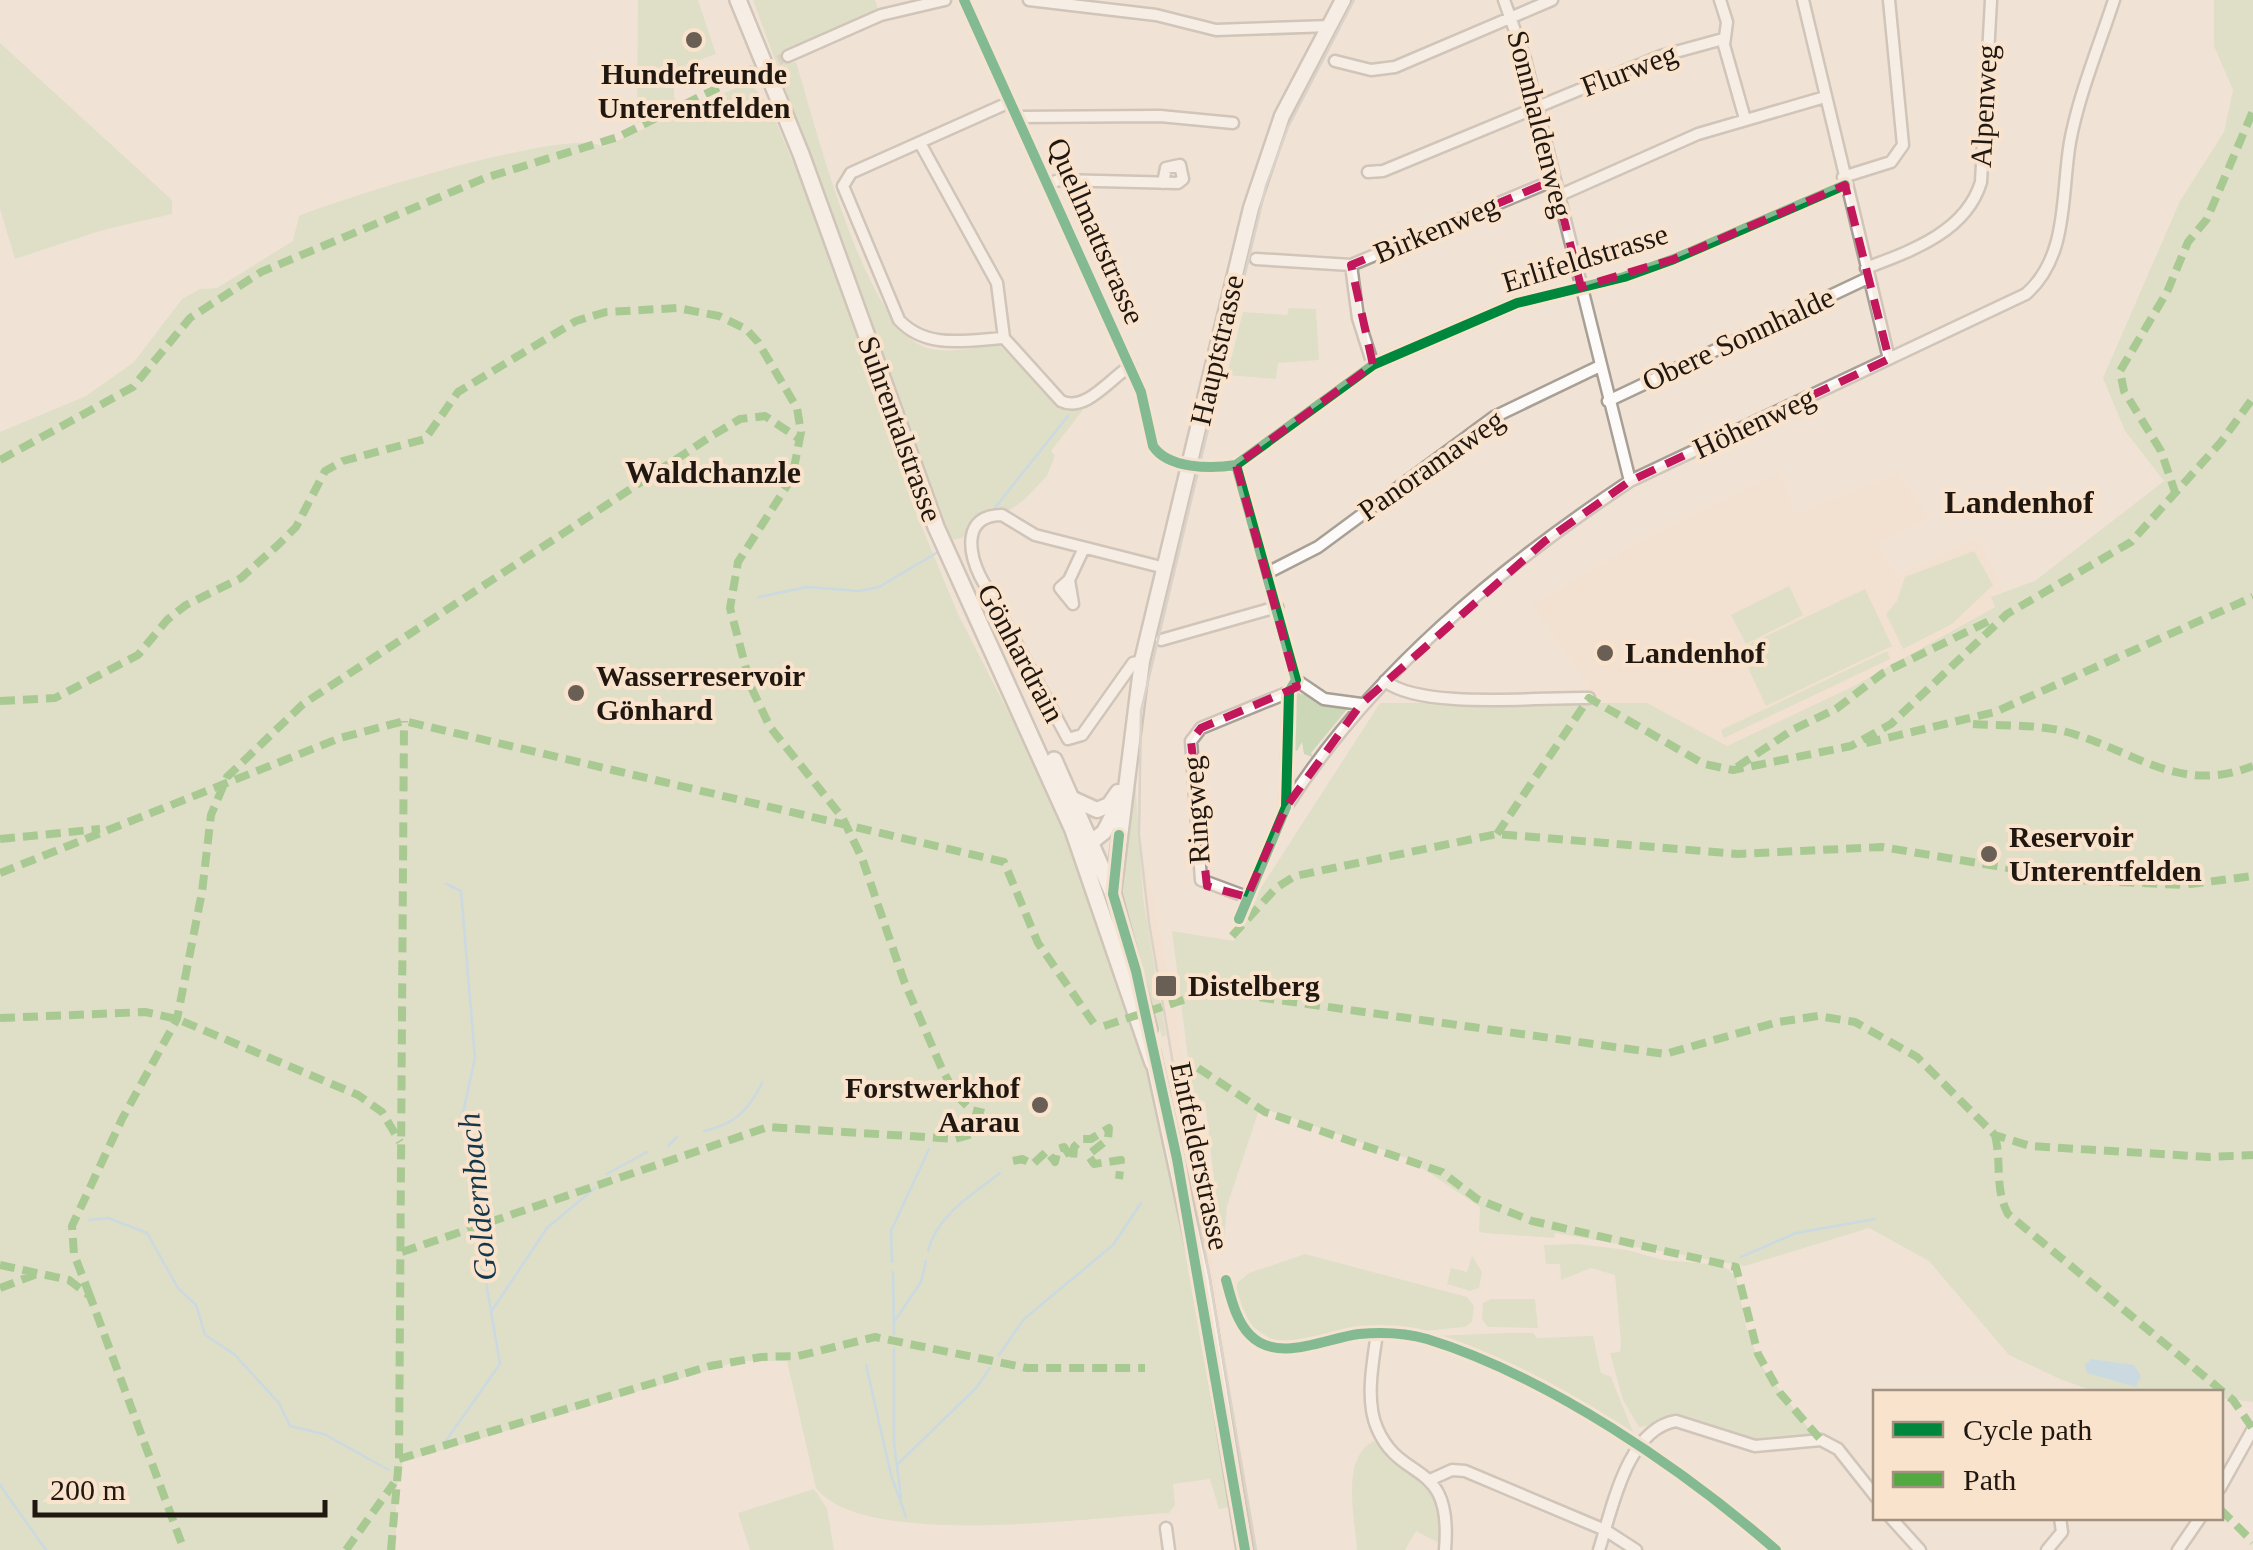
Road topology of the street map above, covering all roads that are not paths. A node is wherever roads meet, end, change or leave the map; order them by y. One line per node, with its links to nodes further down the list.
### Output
1 (738, 0): 51 (main road, Suhrentalstrasse)
2 (945, 0): 16 (street)
3 (964, 0): 21 (street, Quellmattstrasse)
4 (1029, 0): 14 (street)
5 (1344, 0): 14 (main road, Hauptstrasse)
6 (1504, 0): 13 (street, Sonnhaldenweg)
7 (1552, 0): 13 (street)
8 (1720, 0): 15 (street)
9 (1803, 0): 20 (street)
10 (1889, 0): 29 (street, Erlifeldstrasse)
11 (1990, 0): 35 (street, Alpenweg)
12 (2114, 0): 38 (street, Höhenweg)
13 (1512, 16): 17 (street); 22 (street, Sonnhaldenweg)
14 (1331, 26): 43 (main road, Hauptstrasse)
15 (1723, 39): 22 (street, Flurweg); 24 (street)
16 (788, 56)
17 (1335, 61)
18 (751, 73): 19 (street)
19 (734, 80)
20 (1825, 97): 24 (street); 29 (street)
21 (1010, 102): 23 (street, Quellmattstrasse); 26 (street)
22 (1537, 106): 27 (street, Flurweg); 28 (street, Sonnhaldenweg)
23 (1018, 118): 25 (street); 31 (street, Quellmattstrasse)
24 (1744, 120): 32 (street)
25 (1232, 123)
26 (920, 143): 37 (street); 37 (street)
27 (1368, 172)
28 (1554, 180): 32 (street, Sonnhaldenweg); 34 (street, Birkenweg)
29 (1844, 181): 35 (street); 36 (street, Erlifeldstrasse)
30 (1163, 183): 31 (street)
31 (1048, 184): 40 (street, Quellmattstrasse)
32 (1558, 196): 36 (street, Sonnhaldenweg)
33 (1256, 259): 34 (street, Birkenweg)
34 (1351, 266): 39 (street)
35 (1867, 273): 38 (street); 42 (street, Obere Sonnhalde)
36 (1581, 287): 39 (street, Erlifeldstrasse); 41 (street, Sonnhaldenweg)
37 (1004, 338): 40 (street)
38 (1889, 359): 45 (street, Höhenweg)
39 (1373, 364): 44 (street, Erlifeldstrasse)
40 (1130, 366): 43 (street, Quellmattstrasse)
41 (1598, 367): 42 (street, Sonnhaldenweg); 48 (street, Panoramaweg)
42 (1608, 400): 45 (street, Sonnhaldenweg)
43 (1190, 464): 44 (street); 47 (main road, Hauptstrasse)
44 (1236, 465): 48 (street)
45 (1630, 482): 55 (street, Höhenweg)
46 (1084, 548): 47 (street); 49 (street); 53 (street, Gönhardrain)
47 (1165, 568): 53 (main road, Hauptstrasse)
48 (1268, 572): 50 (street)
49 (1069, 580)
50 (1277, 606): 52 (street); 54 (street)
51 (984, 634): 60 (main road, Entfelderstrasse); 63 (main road, Suhrentalstrasse)
52 (1161, 640)
53 (1142, 661): 59 (main road, Hauptstrasse)
54 (1296, 680): 56 (street); 58 (street)
55 (1385, 682): 57 (street); 58 (street, Höhenweg)
56 (1289, 692): 61 (street); 65 (street, Ringweg)
57 (1590, 698)
58 (1361, 704): 61 (street, Höhenweg)
59 (1128, 774): 60 (main road); 62 (main road); 63 (main road)
60 (1073, 799): 63 (main road, Entfelderstrasse)
61 (1286, 807): 65 (street)
62 (1119, 834): 63 (main road); 64 (main road)
63 (1088, 848): 64 (main road, Entfelderstrasse); 67 (main road, Entfelderstrasse)
64 (1113, 894): 67 (main road, Entfelderstrasse)
65 (1247, 897): 66 (street)
66 (1239, 919)
67 (1153, 1062): 81 (main road, Entfelderstrasse)
68 (1226, 1280): 69 (street)
69 (1377, 1334): 71 (street); 72 (street)
70 (2253, 1430): 73 (street)
71 (1640, 1447): 74 (street); 79 (street); 85 (street)
72 (1432, 1479): 79 (street); 82 (street)
73 (2223, 1483)
74 (1873, 1493)
75 (1893, 1520): 86 (street)
76 (2060, 1520): 87 (street)
77 (2199, 1520): 88 (street)
78 (1166, 1528): 80 (street)
79 (1606, 1530): 83 (street); 84 (street)
80 (1168, 1550)
81 (1245, 1550)
82 (1445, 1550)
83 (1599, 1550)
84 (1636, 1550)
85 (1776, 1550)
86 (1920, 1550)
87 (2046, 1550)
88 (2178, 1550)

